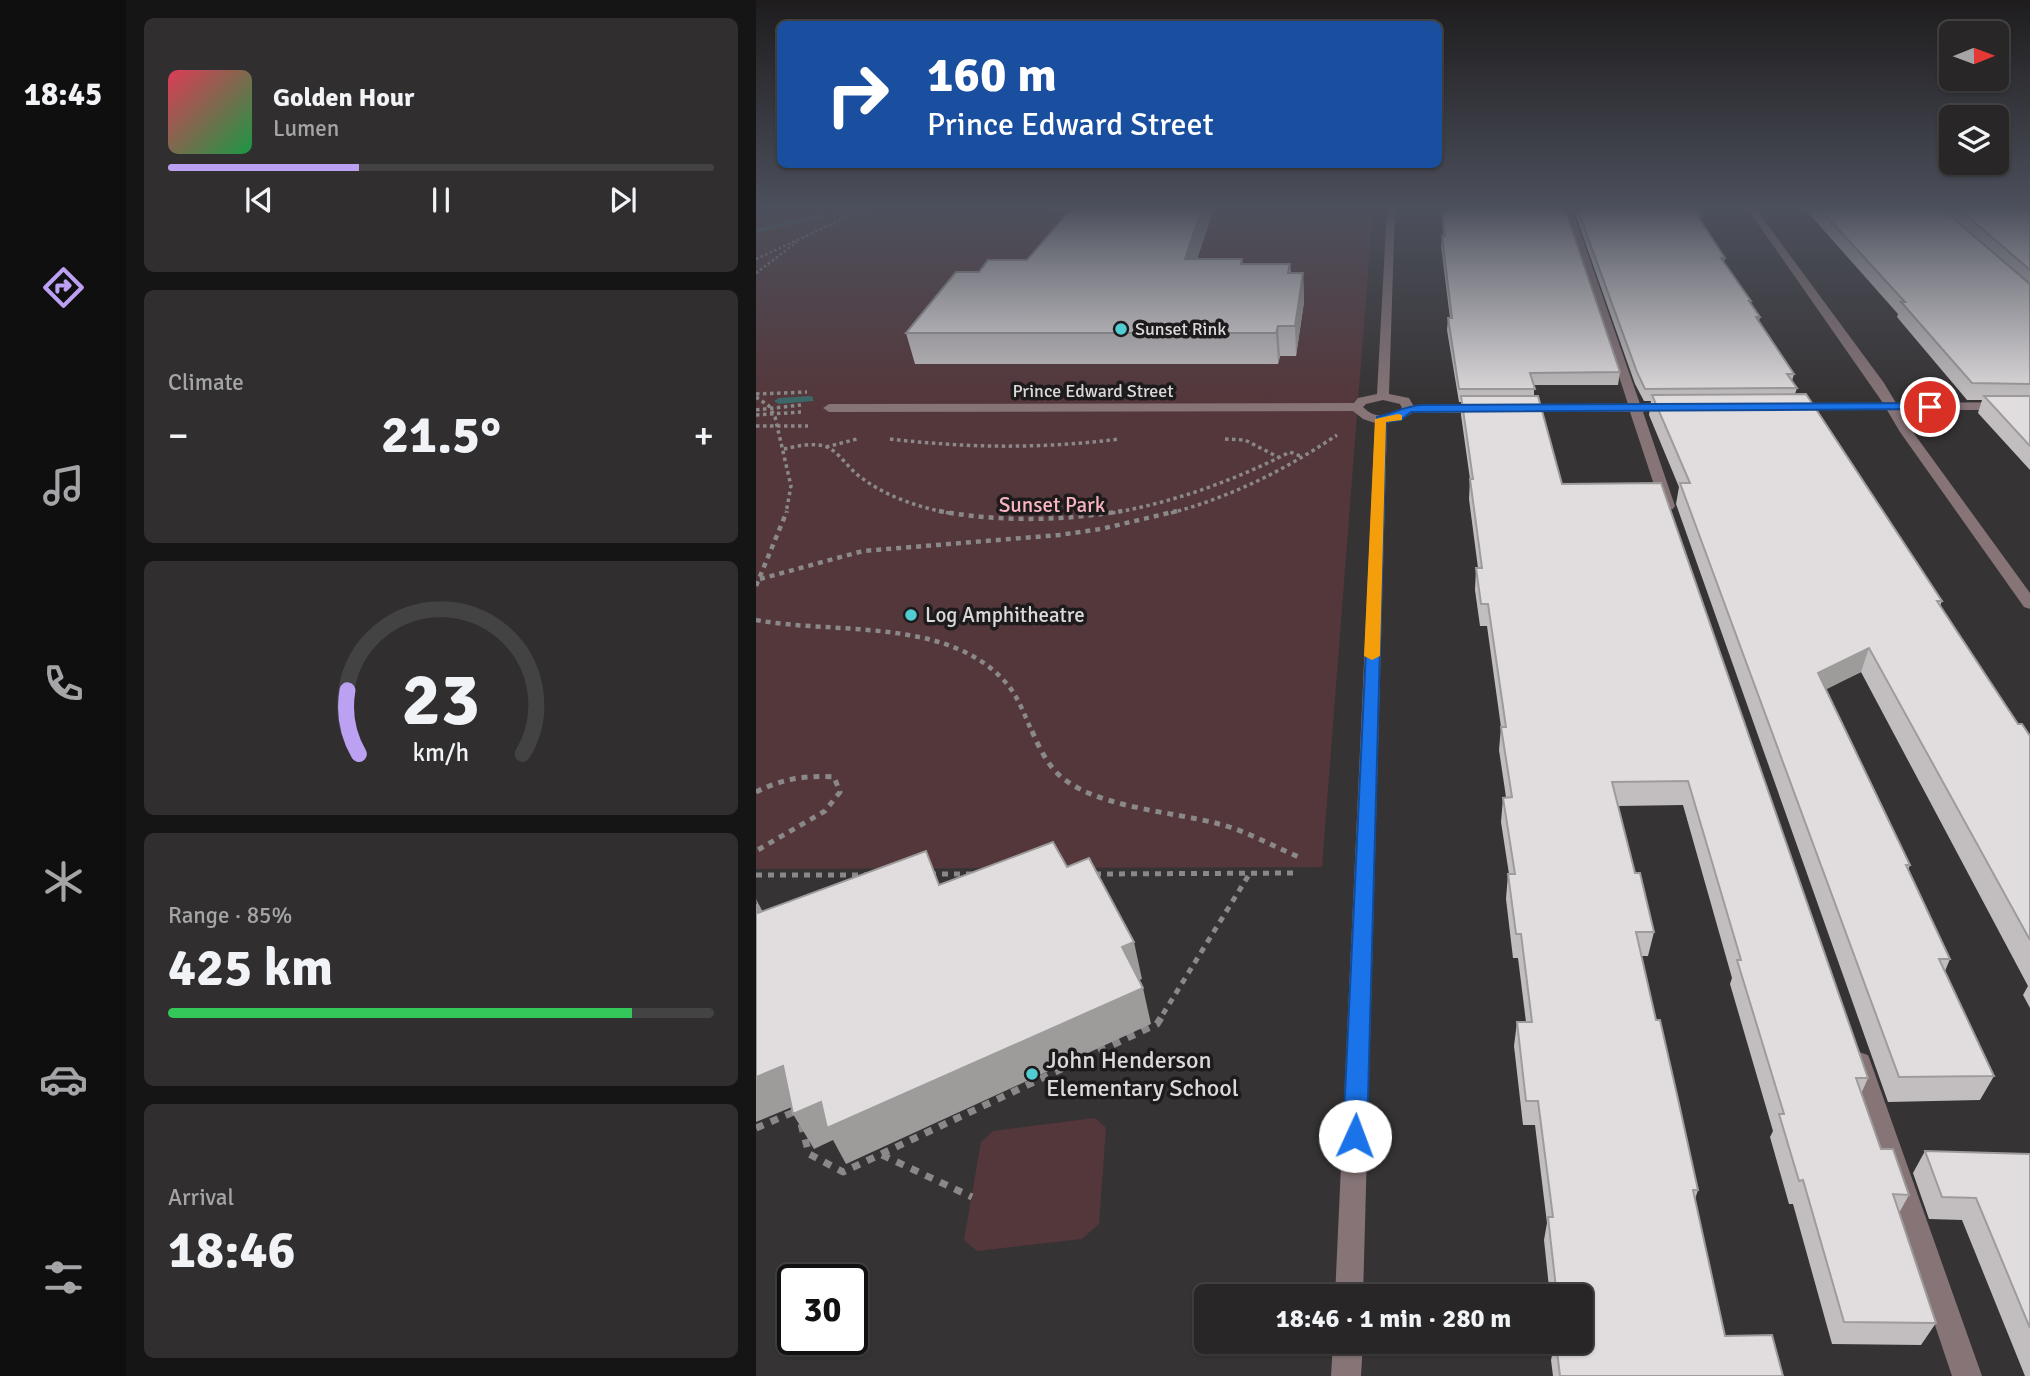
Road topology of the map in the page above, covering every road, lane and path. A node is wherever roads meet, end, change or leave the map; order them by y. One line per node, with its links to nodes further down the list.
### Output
1 (1388, 272): 6 (street)
2 (1590, 272): 14 (street)
3 (1798, 272): 11 (street)
4 (812, 392): 5 (path)
5 (756, 396): 12 (path)
6 (1383, 396): 9 (street); 16 (street)
7 (802, 405): 12 (path)
8 (2030, 406): 11 (street)
9 (1357, 407): 13 (street, Prince Edward Street); 21 (street)
10 (1785, 407): 11 (street)
11 (1891, 407): 37 (street)
12 (770, 408): 17 (path); 19 (path)
13 (830, 408)
14 (1636, 408): 15 (street); 16 (street); 34 (street)
15 (1663, 408)
16 (1409, 409): 21 (street)
17 (756, 410)
18 (810, 411): 19 (path)
19 (774, 414): 20 (path); 23 (path)
20 (756, 415)
21 (1381, 419): 53 (street)
22 (756, 426): 23 (path)
23 (778, 426): 24 (path); 31 (path)
24 (814, 426)
25 (1338, 435): 32 (path)
26 (1130, 437): 28 (path)
27 (862, 438): 30 (path)
28 (885, 438)
29 (1222, 439): 33 (path)
30 (826, 447): 31 (path); 33 (path)
31 (784, 449): 35 (path)
32 (1304, 457): 33 (path); 35 (path)
33 (1279, 458)
34 (1676, 529)
35 (760, 579): 36 (path)
36 (756, 586)
37 (2030, 604)
38 (756, 620): 41 (path)
39 (756, 792): 40 (path)
40 (756, 851)
41 (1299, 857)
42 (1250, 873): 43 (path); 46 (path); 51 (path)
43 (1297, 873)
44 (921, 874): 45 (path)
45 (976, 874)
46 (1085, 874)
47 (756, 875): 48 (path)
48 (880, 875)
49 (1853, 1045): 56 (street)
50 (756, 1128): 51 (path)
51 (881, 1155): 52 (path)
52 (972, 1196)
53 (1349, 1284)
54 (1347, 1354): 55 (street)
55 (1346, 1376)
56 (1967, 1376)

